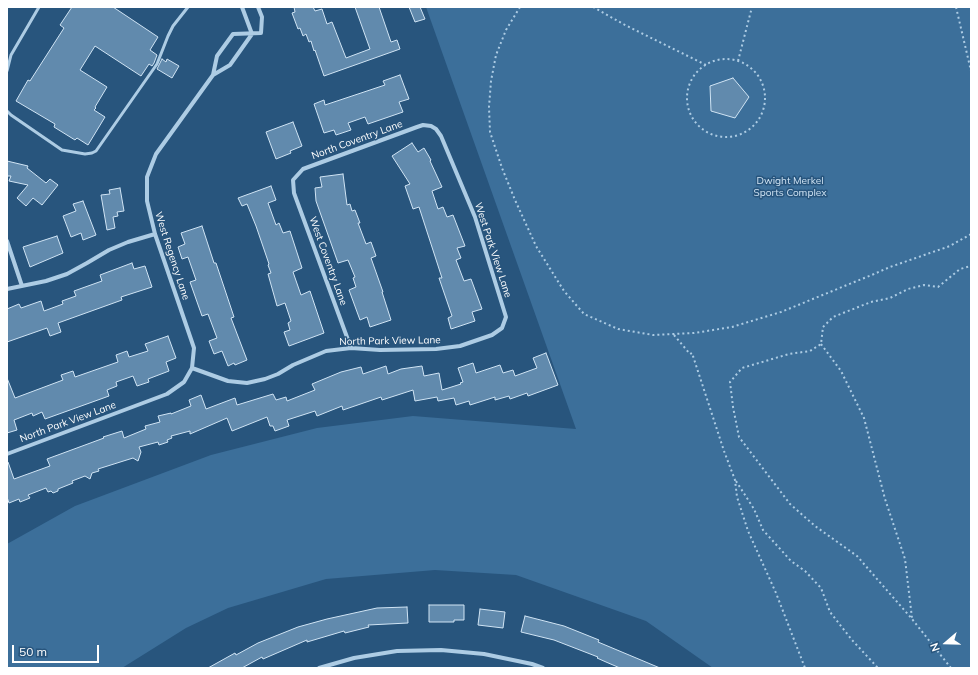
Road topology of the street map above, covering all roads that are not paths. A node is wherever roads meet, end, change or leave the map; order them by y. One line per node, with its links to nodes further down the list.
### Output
1 (39, 7): 6 (lane)
2 (188, 7): 8 (lane)
3 (242, 7): 5 (street)
4 (258, 7): 5 (street)
5 (252, 34): 7 (street); 7 (street)
6 (7, 71)
7 (213, 75): 11 (street, West Regency Lane)
8 (7, 111)
9 (431, 126): 10 (street, North Coventry Lane); 15 (street, West Park View Lane)
10 (293, 180): 16 (street, West Coventry Lane)
11 (155, 234): 13 (street); 17 (street, West Regency Lane)
12 (7, 241): 13 (street)
13 (22, 286): 14 (street)
14 (7, 290)
15 (506, 317): 16 (street, North Park View Lane)
16 (351, 348): 17 (street, North Park View Lane)
17 (192, 368): 18 (street, North Park View Lane)
18 (7, 454)
19 (319, 668): 20 (street)
20 (543, 668)

